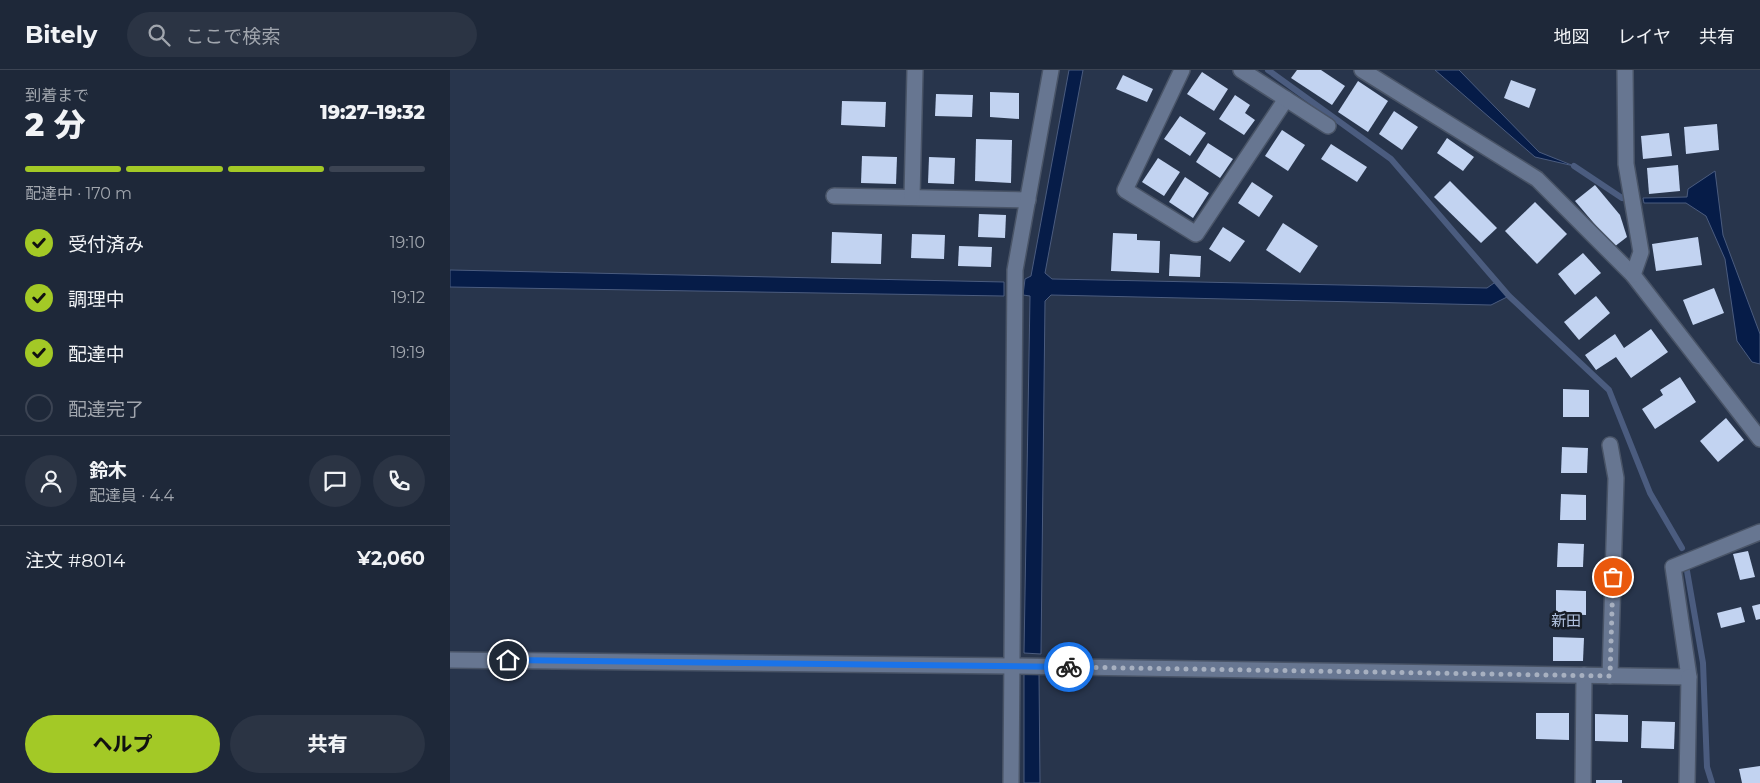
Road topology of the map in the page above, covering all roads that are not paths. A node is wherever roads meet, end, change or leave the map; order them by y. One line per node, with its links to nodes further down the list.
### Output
1 (915, 70): 10 (street)
2 (1051, 70): 11 (street)
3 (1182, 70): 7 (street)
4 (1241, 70): 7 (street)
5 (1362, 70): 12 (street)
6 (1626, 70): 12 (street)
7 (1286, 99): 8 (street)
8 (1328, 126)
9 (834, 196): 10 (street)
10 (912, 198): 11 (street)
11 (1028, 200): 17 (street)
12 (1633, 275): 13 (street)
13 (1760, 439)
14 (1610, 445): 19 (street)
15 (1760, 532): 20 (street)
16 (450, 660): 17 (street)
17 (1012, 666): 18 (street); 21 (street)
18 (1584, 675): 19 (street); 22 (street)
19 (1610, 676): 20 (street)
20 (1689, 677): 23 (street)
21 (1011, 783)
22 (1583, 783)
23 (1687, 783)

